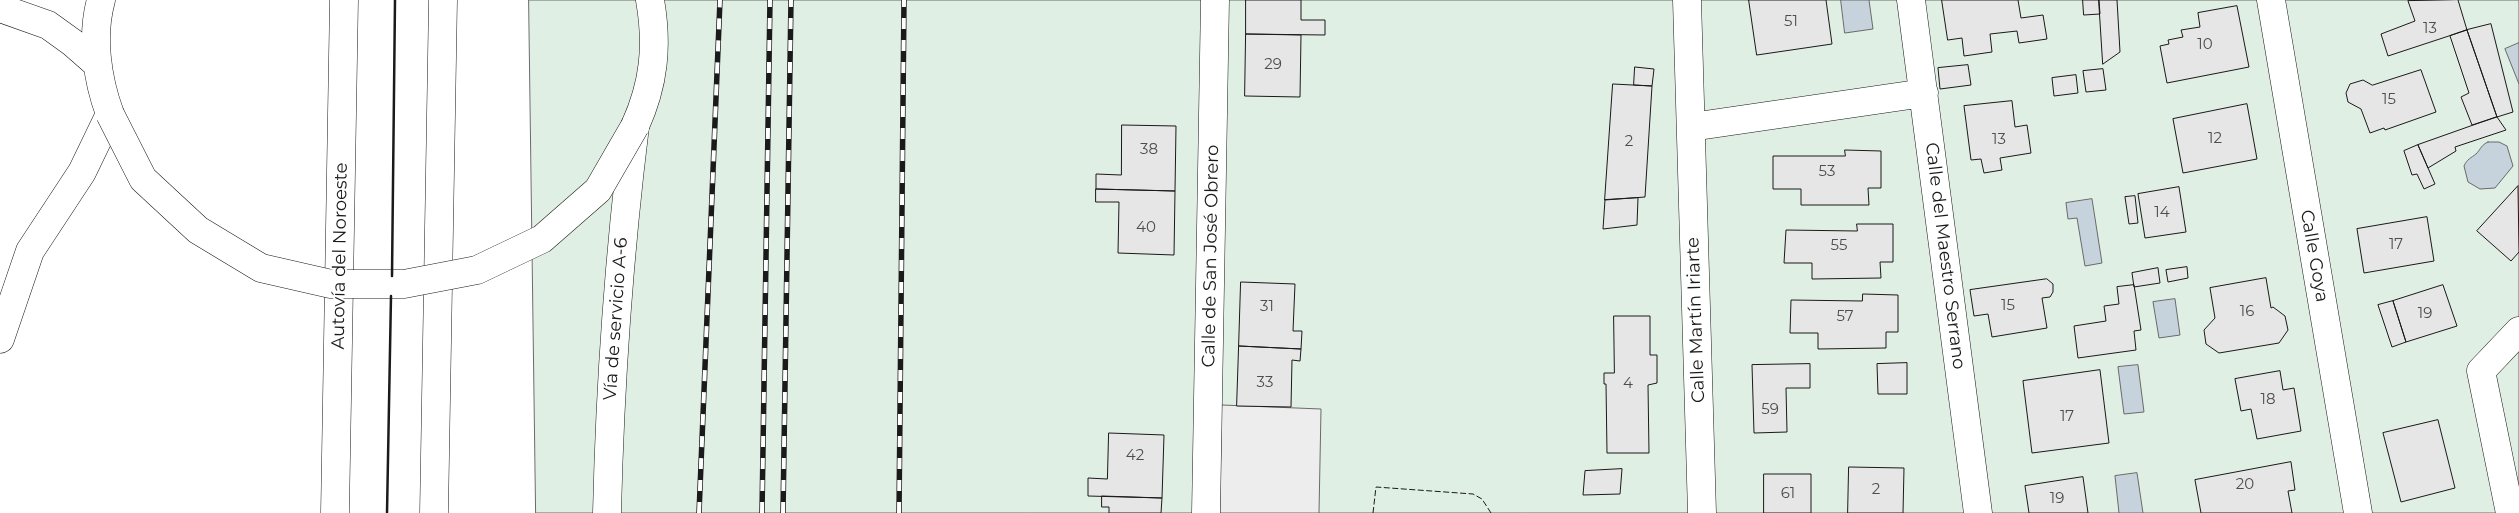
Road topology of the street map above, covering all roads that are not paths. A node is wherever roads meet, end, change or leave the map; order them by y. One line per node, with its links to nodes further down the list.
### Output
1 (101, 0): 10 (main road)
2 (344, 0): 17 (main road, Autovía del Noroeste)
3 (443, 0): 18 (main road)
4 (650, 0): 13 (main road)
5 (1215, 0): 20 (main road, Calle de San José Obrero)
6 (1687, 0): 14 (main road, Calle Martín Iriarte)
7 (1911, 0): 11 (main road, Calle del Maestro Serrano)
8 (2271, 0): 23 (main road, Calle Goya)
9 (0, 8): 10 (main road)
10 (98, 64): 12 (main road)
11 (1924, 93): 14 (main road); 22 (main road, Calle del Maestro Serrano)
12 (110, 114): 13 (main road, bridge); 16 (main road)
13 (635, 126): 19 (main road, Vía de servicio A-6)
14 (1691, 127): 21 (main road, Calle Martín Iriarte)
15 (2519, 330): 24 (main road)
16 (0, 339)
17 (335, 513)
18 (434, 513)
19 (607, 513)
20 (1206, 513)
21 (1702, 513)
22 (1978, 513)
23 (2358, 513)
24 (2510, 513)

